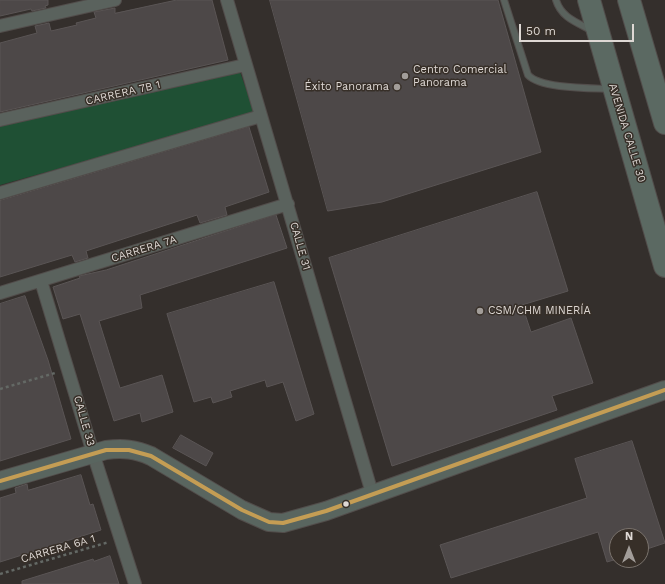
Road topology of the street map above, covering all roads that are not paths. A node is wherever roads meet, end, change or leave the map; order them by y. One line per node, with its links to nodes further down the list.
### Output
1 (115, 0): 7 (street)
2 (227, 0): 9 (street, CALLE 31)
3 (504, 0): 10 (lane)
4 (556, 0): 8 (lane)
5 (589, 0): 8 (highway, AVENIDA CALLE 30)
6 (629, 0): 13 (highway)
7 (0, 26)
8 (599, 34): 10 (highway, AVENIDA CALLE 30)
9 (245, 65): 11 (street, CALLE 31); 12 (street, CARRERA 7B 1)
10 (613, 89): 16 (highway, AVENIDA CALLE 30)
11 (261, 116): 14 (street); 15 (street, CALLE 31)
12 (0, 120)
13 (665, 123)
14 (0, 193)
15 (288, 204): 17 (street, CARRERA 7A); 22 (street, CALLE 31)
16 (665, 266)
17 (41, 281): 18 (street, CARRERA 7A); 20 (street, CALLE 33)
18 (0, 293)
19 (665, 390): 22 (street)
20 (93, 453): 21 (street); 22 (street); 23 (street, CALLE 33)
21 (0, 481)
22 (372, 493)
23 (135, 584)

